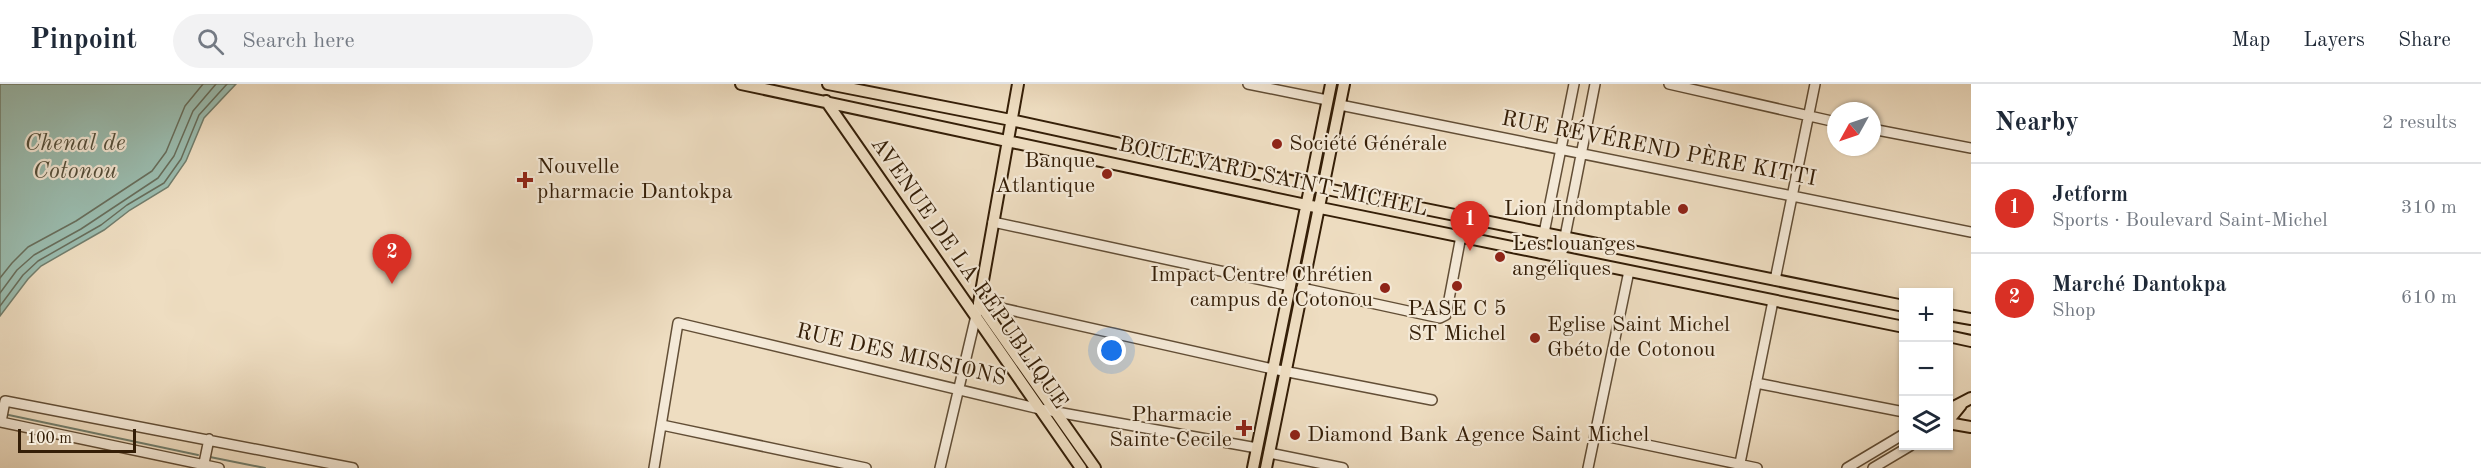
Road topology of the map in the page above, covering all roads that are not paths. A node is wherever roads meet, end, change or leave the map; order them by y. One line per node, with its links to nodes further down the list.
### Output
1 (741, 84): 11 (main road, BOULEVARD SAINT-MICHEL)
2 (828, 84): 15 (main road, BOULEVARD SAINT-MICHEL)
3 (1018, 84): 15 (main road)
4 (1248, 84): 12 (street)
5 (1331, 84): 12 (main road)
6 (1344, 84): 13 (main road)
7 (1574, 84): 20 (street)
8 (1595, 84): 21 (street)
9 (1669, 84): 14 (street)
10 (1815, 84): 14 (street)
11 (826, 100): 18 (main road, BOULEVARD SAINT-MICHEL); 42 (main road, AVENUE DE LA RÉPUBLIQUE)
12 (1327, 100): 22 (main road)
13 (1340, 105): 20 (street, RUE RÉVÉREND PÈRE KITTI); 23 (main road)
14 (1809, 116): 16 (street); 24 (street)
15 (1011, 120): 18 (main road); 22 (main road, BOULEVARD SAINT-MICHEL)
16 (1827, 120)
17 (1881, 131): 19 (street)
18 (1006, 141): 25 (main road, BOULEVARD SAINT-MICHEL); 27 (main road)
19 (1971, 148)
20 (1561, 149): 21 (street, RUE RÉVÉREND PÈRE KITTI); 29 (street)
21 (1581, 153): 24 (street, RUE RÉVÉREND PÈRE KITTI); 31 (street)
22 (1310, 185): 23 (main road, BOULEVARD SAINT-MICHEL); 25 (main road)
23 (1323, 188): 26 (main road); 29 (main road, BOULEVARD SAINT-MICHEL)
24 (1792, 196): 28 (street, RUE RÉVÉREND PÈRE KITTI); 35 (street)
25 (1306, 205): 26 (main road, BOULEVARD SAINT-MICHEL); 36 (main road)
26 (1319, 207): 30 (main road, BOULEVARD SAINT-MICHEL); 37 (main road)
27 (993, 222): 36 (street); 39 (main road)
28 (1971, 232)
29 (1544, 233): 31 (main road, BOULEVARD SAINT-MICHEL); 32 (street)
30 (1461, 236): 32 (main road, BOULEVARD SAINT-MICHEL); 37 (street)
31 (1565, 238): 33 (street); 35 (main road, BOULEVARD SAINT-MICHEL)
32 (1540, 253): 33 (main road, BOULEVARD SAINT-MICHEL)
33 (1561, 257): 34 (main road, BOULEVARD SAINT-MICHEL)
34 (1629, 271): 38 (main road, BOULEVARD SAINT-MICHEL); 62 (street)
35 (1775, 280): 40 (main road, BOULEVARD SAINT-MICHEL)
36 (1290, 286): 47 (main road)
37 (1302, 288): 48 (main road)
38 (1773, 301): 44 (main road, BOULEVARD SAINT-MICHEL); 49 (street)
39 (979, 303): 42 (street); 47 (street); 56 (main road, AVENUE DE LA RÉPUBLIQUE)
40 (1899, 305)
41 (1953, 316): 43 (main road)
42 (976, 317): 50 (street); 54 (main road, AVENUE DE LA RÉPUBLIQUE)
43 (1971, 320)
44 (1899, 326)
45 (1953, 337): 46 (main road)
46 (1971, 341)
47 (1273, 369): 48 (street); 65 (main road)
48 (1285, 371): 51 (street); 67 (main road)
49 (1756, 383): 55 (street); 69 (street)
50 (959, 388): 54 (street, RUE DES MISSIONS); 60 (street, RUE DES MISSIONS); 74 (street)
51 (1432, 400)
52 (1967, 400): 53 (main road); 57 (main road)
53 (1953, 407)
54 (1040, 409): 56 (street, RUE DES MISSIONS); 75 (main road, AVENUE DE LA RÉPUBLIQUE)
55 (1899, 411)
56 (1056, 412): 65 (street, RUE DES MISSIONS); 76 (main road, AVENUE DE LA RÉPUBLIQUE)
57 (1953, 416)
58 (1, 422): 64 (street); 68 (street)
59 (1953, 423): 61 (main road)
60 (662, 425): 72 (street); 73 (street)
61 (1971, 427)
62 (1595, 434): 69 (street); 80 (street)
63 (1899, 437): 82 (street)
64 (209, 440): 68 (street); 71 (street)
65 (1257, 448): 77 (main road)
66 (1903, 450): 83 (street)
67 (1269, 453): 78 (main road); 79 (street)
68 (203, 466): 70 (street)
69 (1739, 466): 81 (street)
70 (219, 468)
71 (353, 468)
72 (654, 468)
73 (866, 468)
74 (940, 468)
75 (1081, 468)
76 (1095, 468)
77 (1253, 468)
78 (1266, 468)
79 (1343, 468)
80 (1588, 468)
81 (1757, 468)
82 (1847, 468)
83 (1873, 468)

